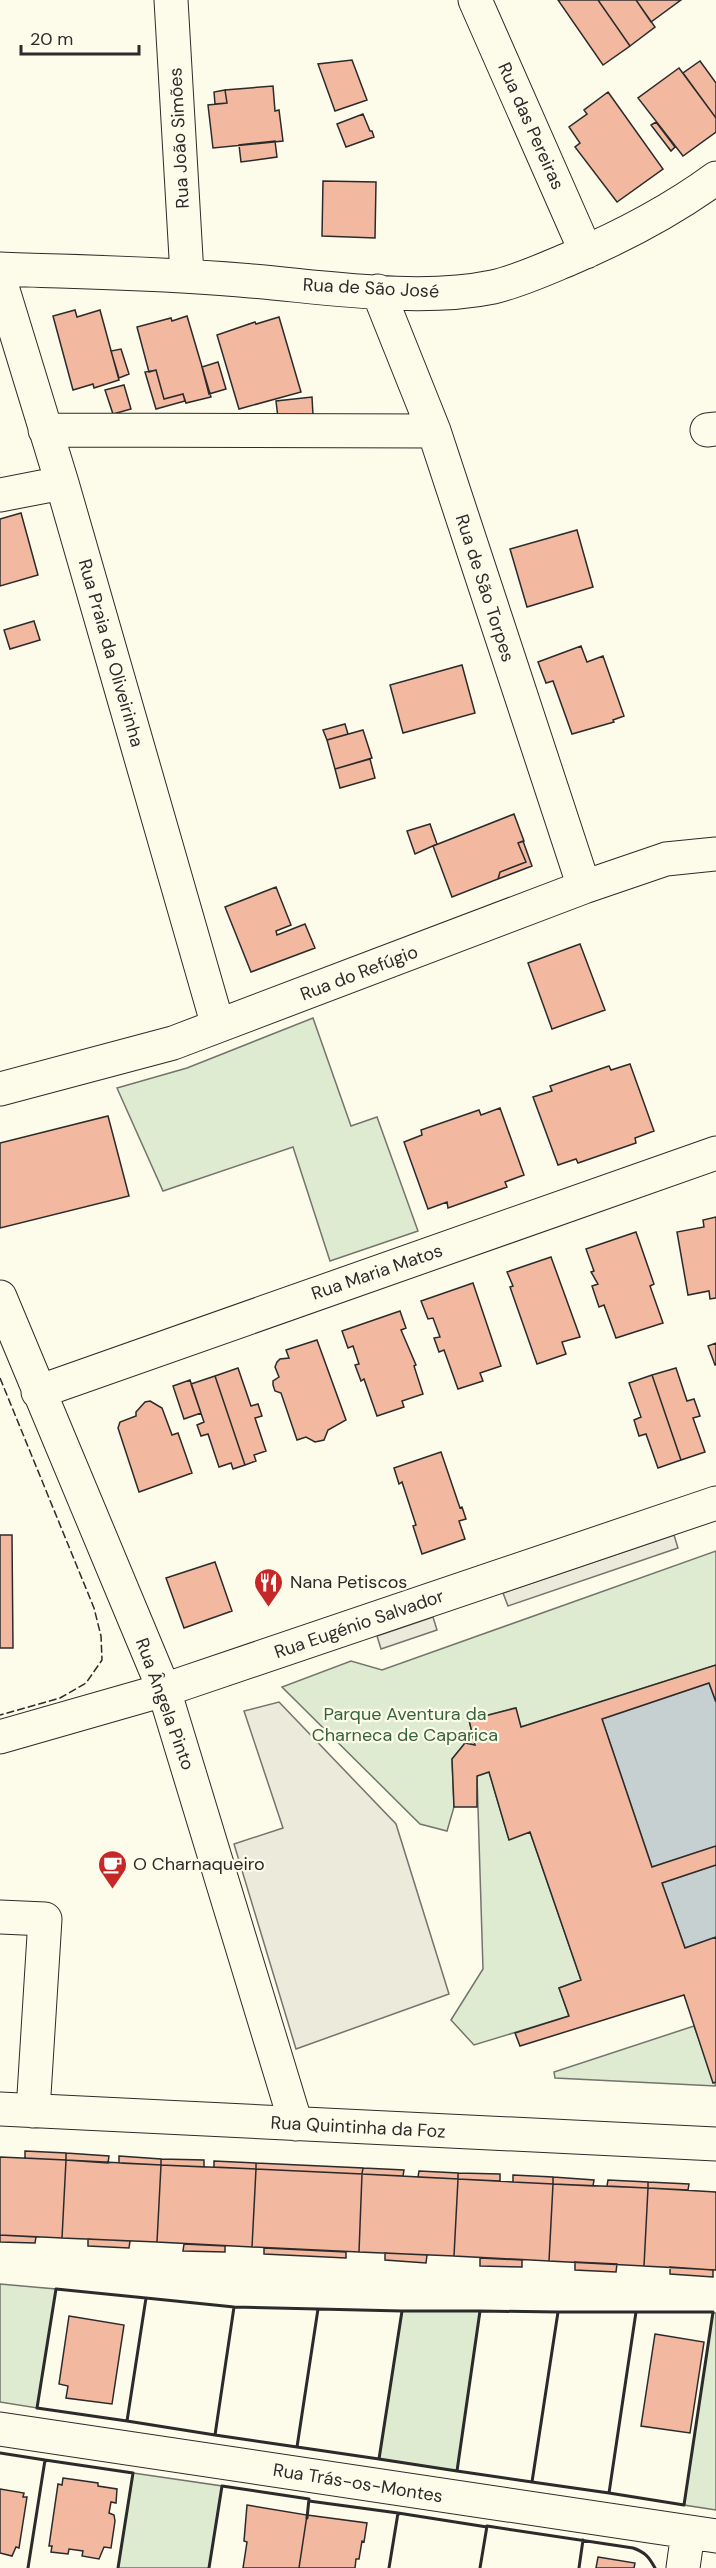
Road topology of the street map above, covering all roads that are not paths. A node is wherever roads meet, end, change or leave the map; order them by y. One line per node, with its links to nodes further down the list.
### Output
1 (171, 0): 6 (street, Rua João Simões)
2 (475, 0): 4 (street, Rua das Pereiras)
3 (716, 178): 4 (street, Rua de São José)
4 (586, 252): 8 (street, Rua de São José)
5 (0, 269): 6 (street, Rua de São José)
6 (187, 275): 8 (street, Rua de São José)
7 (0, 280): 9 (street, Rua Praia da Oliveirinha)
8 (378, 291): 10 (street, Rua de São Torpes)
9 (45, 430): 10 (street); 11 (street, Rua Praia da Oliveirinha)
10 (434, 430): 14 (street, Rua de São Torpes)
11 (62, 483): 12 (street); 15 (street, Rua Praia da Oliveirinha)
12 (0, 495)
13 (716, 854): 14 (street, Rua do Refúgio)
14 (584, 887): 15 (street, Rua do Refúgio)
15 (218, 1026): 16 (street, Rua do Refúgio)
16 (0, 1089)
17 (716, 1153): 19 (street, Rua Maria Matos)
18 (0, 1297): 19 (street, Rua Ângela Pinto)
19 (38, 1392): 21 (street, Rua Ângela Pinto)
20 (716, 1503): 21 (street, Rua Eugénio Salvador)
21 (164, 1690): 22 (street, Rua Eugénio Salvador); 26 (street, Rua Ângela Pinto)
22 (0, 1737)
23 (0, 1917): 25 (street)
24 (0, 2109): 25 (street, Rua Quintinha da Foz)
25 (33, 2111): 26 (street, Rua Quintinha da Foz)
26 (296, 2124): 27 (street, Rua Quintinha da Foz)
27 (716, 2144)
28 (0, 2429): 29 (street, Rua Trás-os-Montes)
29 (702, 2534): 30 (street)
30 (683, 2568)

